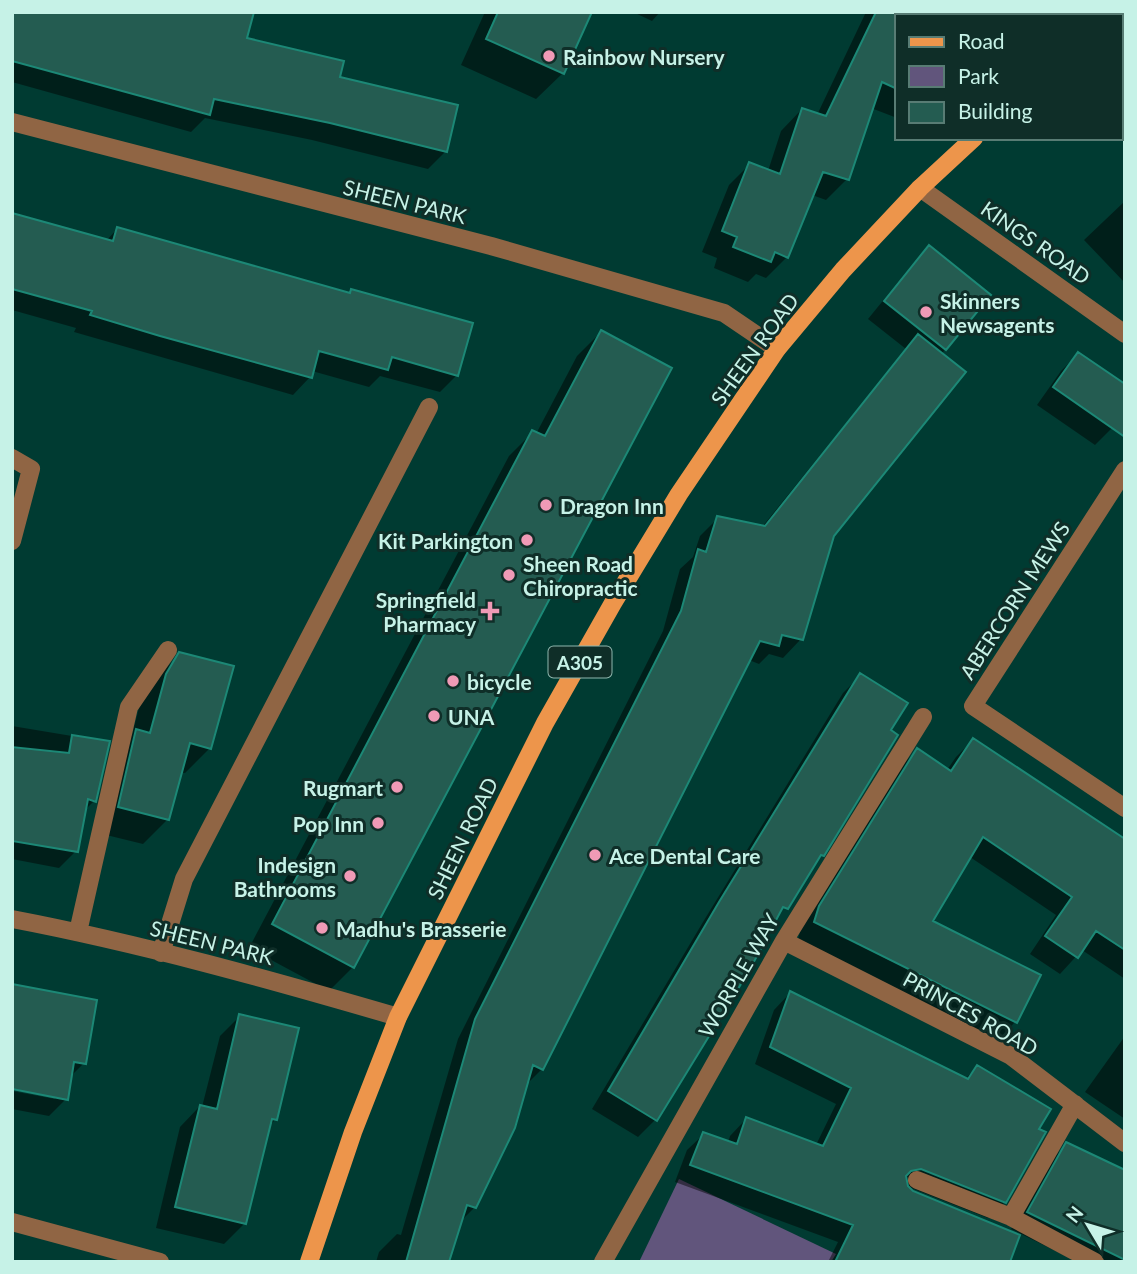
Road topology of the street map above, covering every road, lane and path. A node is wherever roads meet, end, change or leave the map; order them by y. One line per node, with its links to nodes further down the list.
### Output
1 (12, 122): 5 (street, SHEEN PARK)
2 (972, 140): 3 (main road, SHEEN ROAD / A305)
3 (920, 188): 4 (street, KINGS ROAD); 5 (main road, SHEEN ROAD / A305)
4 (1125, 334)
5 (776, 349): 17 (main road, SHEEN ROAD / A305)
6 (429, 407): 16 (street)
7 (12, 458): 9 (street)
8 (1125, 470): 12 (street, ABERCORN MEWS)
9 (12, 541)
10 (168, 650): 14 (street)
11 (923, 718): 15 (street, WORPLE WAY)
12 (1125, 808)
13 (12, 919): 14 (street, SHEEN PARK)
14 (78, 932): 16 (street, SHEEN PARK)
15 (783, 941): 18 (street, PRINCES ROAD); 25 (street, WORPLE WAY)
16 (162, 953): 17 (street, SHEEN PARK)
17 (398, 1017): 24 (main road, SHEEN ROAD / A305)
18 (1075, 1104): 19 (street, PRINCES ROAD); 21 (street)
19 (1125, 1143)
20 (917, 1180): 21 (street)
21 (1011, 1217): 26 (street)
22 (12, 1222): 23 (street)
23 (160, 1262)
24 (309, 1262)
25 (603, 1262)
26 (1096, 1262)

